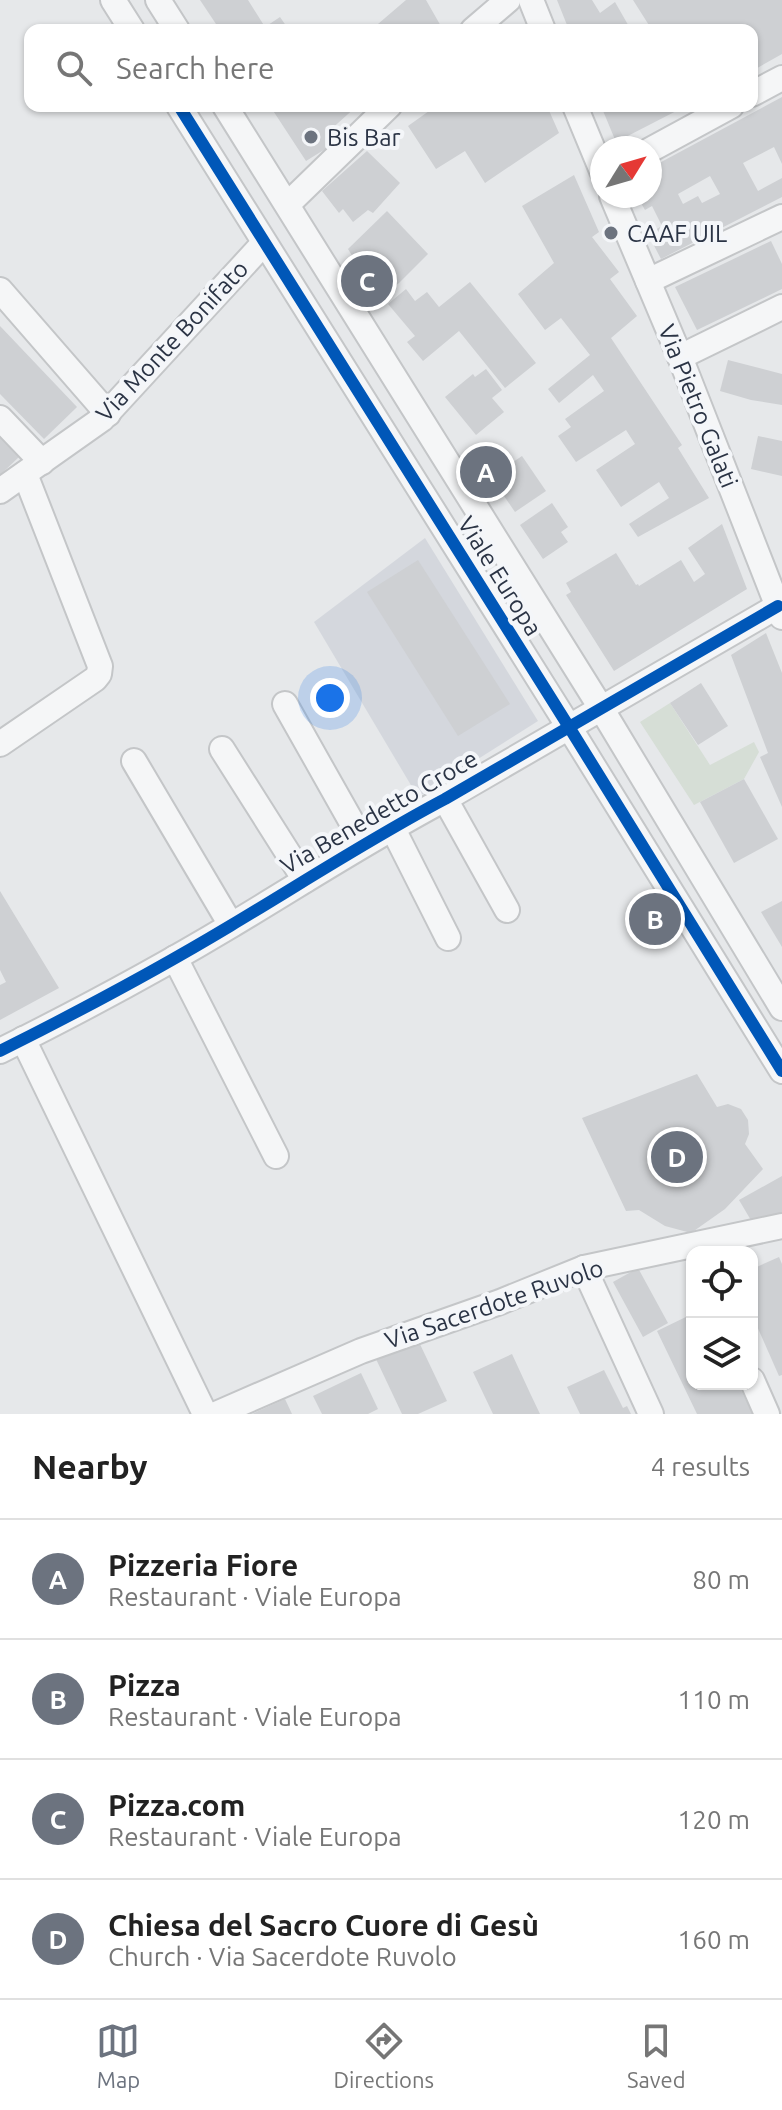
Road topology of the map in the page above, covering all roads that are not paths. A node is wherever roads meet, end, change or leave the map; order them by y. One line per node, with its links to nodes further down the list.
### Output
1 (113, 0): 5 (street)
2 (158, 0): 6 (street)
3 (508, 0): 7 (street)
4 (531, 0): 8 (street)
5 (128, 24)
6 (173, 24)
7 (480, 24)
8 (541, 24)
9 (782, 78): 10 (street)
10 (758, 91)
11 (183, 112): 21 (street, Viale Europa)
12 (229, 112): 18 (street, Viale Europa)
13 (383, 112): 18 (street)
14 (577, 112): 16 (street)
15 (720, 112): 17 (street)
16 (590, 142)
17 (662, 143)
18 (288, 204): 32 (street, Viale Europa)
19 (617, 208): 22 (street, Via Pietro Galati)
20 (782, 217): 22 (street)
21 (264, 243): 26 (street, Via Monte Bonifato); 33 (street, Viale Europa)
22 (648, 281): 25 (street, Via Pietro Galati)
23 (0, 290): 26 (street)
24 (782, 307): 25 (street)
25 (680, 357): 30 (street, Via Pietro Galati)
26 (108, 414): 28 (street, Via Monte Bonifato)
27 (0, 418): 28 (street)
28 (34, 468): 29 (street, Via Monte Bonifato); 34 (street)
29 (0, 491)
30 (780, 612): 32 (street, Via Benedetto Croce)
31 (285, 704): 39 (street)
32 (601, 708): 33 (street, Via Benedetto Croce); 45 (street, Viale Europa)
33 (569, 727): 37 (street, Via Benedetto Croce); 48 (street, Viale Europa)
34 (0, 744)
35 (222, 749): 40 (street)
36 (134, 761): 42 (street)
37 (445, 799): 38 (street, Via Benedetto Croce); 41 (street)
38 (392, 827): 39 (street, Via Benedetto Croce); 43 (street)
39 (364, 844): 40 (street, Via Benedetto Croce)
40 (305, 880): 42 (street, Via Benedetto Croce)
41 (507, 910)
42 (231, 925): 44 (street, Via Benedetto Croce)
43 (448, 938)
44 (175, 958): 46 (street, Via Benedetto Croce); 49 (street)
45 (782, 1008)
46 (23, 1039): 47 (street, Via Benedetto Croce); 55 (street)
47 (0, 1051)
48 (782, 1071)
49 (276, 1156)
50 (782, 1226): 51 (street, Via Sacerdote Ruvolo)
51 (704, 1246)
52 (686, 1250): 53 (street, Via Sacerdote Ruvolo)
53 (584, 1268): 55 (street, Via Sacerdote Ruvolo); 56 (street)
54 (756, 1390): 57 (street)
55 (220, 1413)
56 (651, 1414)
57 (767, 1414)

